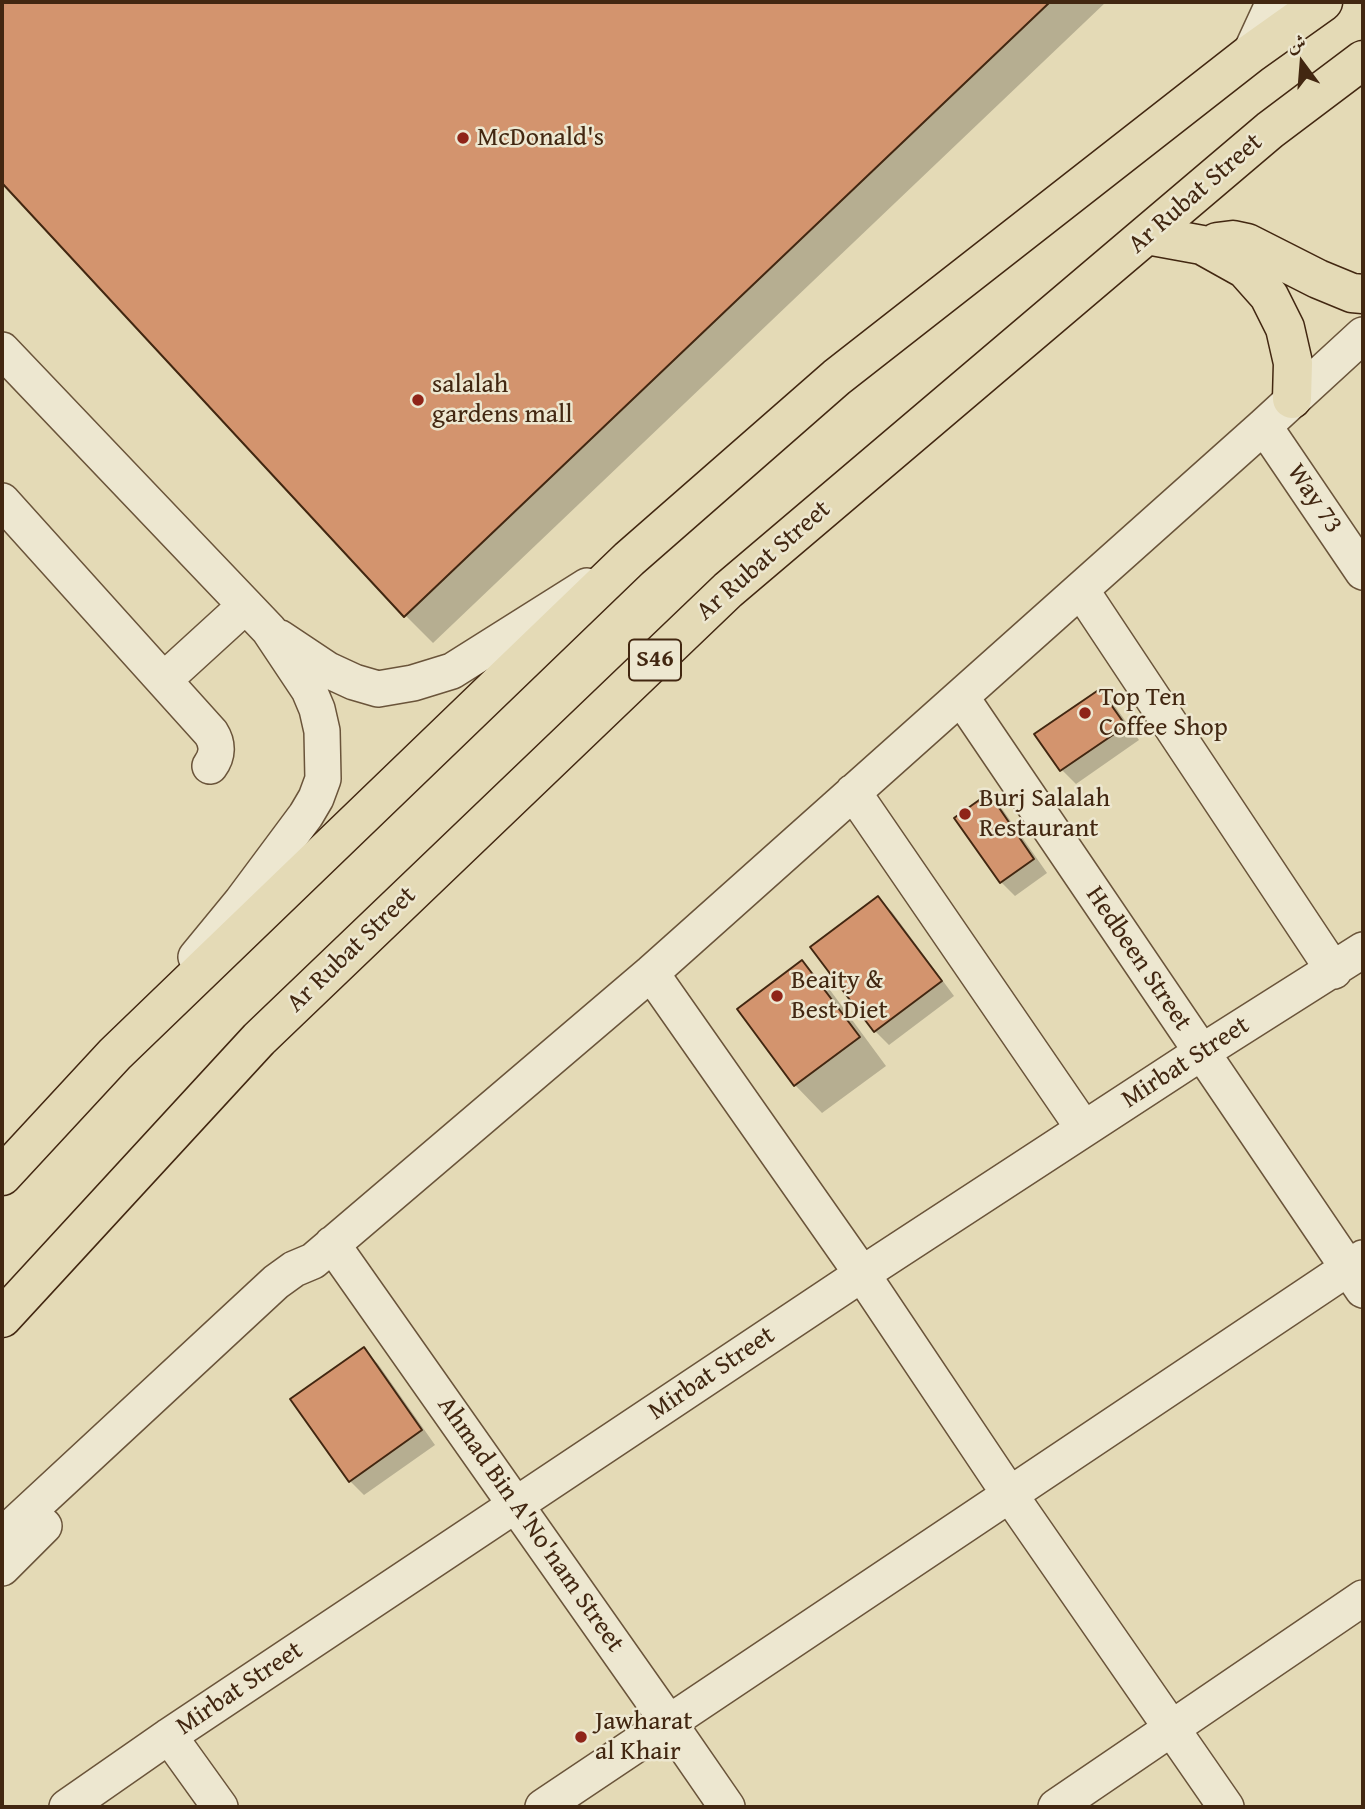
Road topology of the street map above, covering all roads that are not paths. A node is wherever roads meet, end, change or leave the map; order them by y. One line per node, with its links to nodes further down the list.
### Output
1 (1274, 2): 3 (street)
2 (1323, 2): 3 (highway)
3 (1250, 54): 13 (highway)
4 (1363, 60): 5 (highway, Ar Rubat Street / S46)
5 (1147, 235): 6 (highway); 31 (highway, Ar Rubat Street / S46)
6 (1202, 245): 7 (highway); 10 (highway)
7 (1363, 294)
8 (1363, 335): 10 (street)
9 (2, 350): 16 (street)
10 (1292, 399): 11 (street)
11 (1264, 426): 14 (street, Way 73); 15 (street)
12 (2, 500): 17 (street)
13 (629, 559): 16 (street); 25 (highway)
14 (1363, 572)
15 (1081, 590): 18 (street); 22 (street)
16 (257, 618): 17 (street); 25 (street)
17 (164, 680): 19 (street)
18 (961, 697): 20 (street); 24 (street, Hedbeen Street)
19 (210, 766)
20 (853, 792): 23 (street); 26 (street)
21 (1363, 950): 22 (street, Mirbat Street)
22 (1334, 971): 24 (street, Mirbat Street)
23 (651, 973): 28 (street); 30 (street)
24 (1202, 1052): 26 (street, Mirbat Street); 29 (street, Hedbeen Street)
25 (115, 1054): 27 (highway)
26 (1084, 1129): 30 (street, Mirbat Street)
27 (2, 1176)
28 (323, 1252): 33 (street, Ahmad Bin A'No'nam Street); 34 (street); 35 (street)
29 (1358, 1272): 32 (street)
30 (862, 1274): 32 (street); 33 (street, Mirbat Street)
31 (2, 1318)
32 (1010, 1495): 37 (street); 38 (street)
33 (516, 1505): 37 (street, Ahmad Bin A'No'nam Street); 39 (street, Mirbat Street)
34 (2, 1536)
35 (2, 1568)
36 (1363, 1598): 38 (street)
37 (669, 1723): 42 (street); 43 (street, Ahmad Bin A'No'nam Street)
38 (1170, 1729): 44 (street); 45 (street)
39 (169, 1736): 40 (street, Mirbat Street); 41 (street)
40 (67, 1807)
41 (220, 1807)
42 (543, 1807)
43 (727, 1807)
44 (1056, 1807)
45 (1226, 1807)

